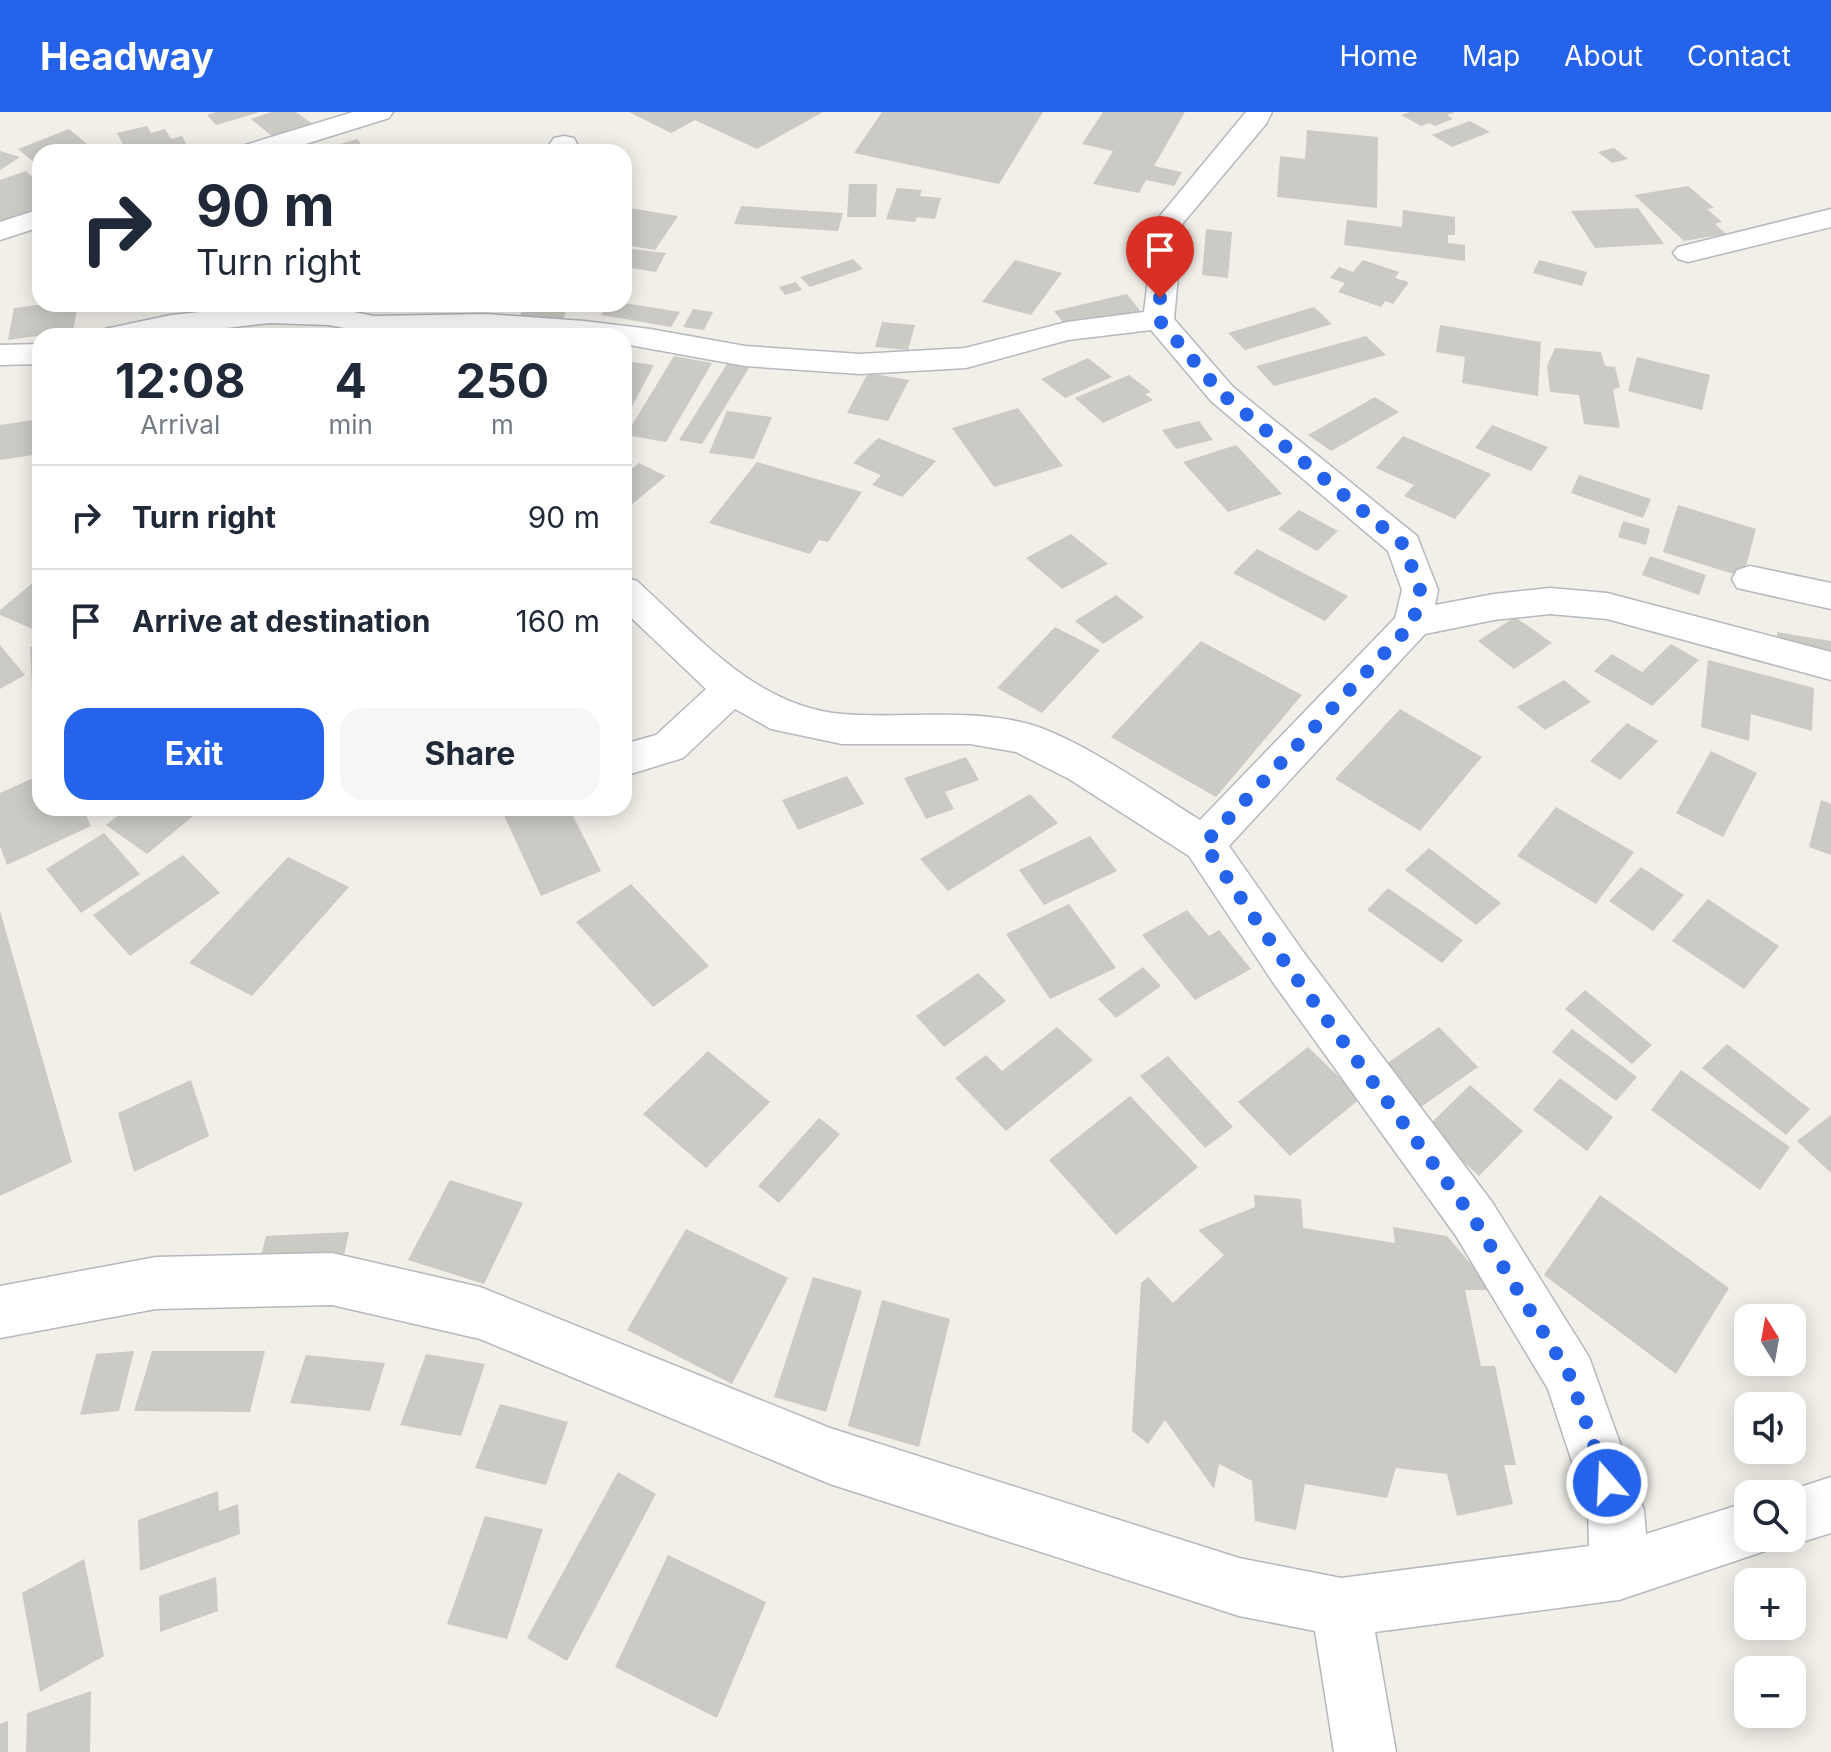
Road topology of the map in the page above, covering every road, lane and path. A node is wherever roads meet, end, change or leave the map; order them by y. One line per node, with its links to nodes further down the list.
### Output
1 (380, 112): 3 (street)
2 (1259, 112): 8 (street)
3 (278, 144)
4 (1831, 218): 7 (street)
5 (32, 221): 6 (street)
6 (0, 231)
7 (1688, 253)
8 (1159, 320): 12 (street); 18 (street)
9 (488, 321): 10 (street); 11 (street)
10 (153, 328)
11 (555, 328)
12 (632, 336)
13 (32, 354): 14 (street)
14 (0, 355)
15 (1750, 579): 16 (street)
16 (1831, 596)
17 (632, 597): 20 (street)
18 (1413, 623): 19 (street); 22 (street)
19 (1831, 666)
20 (731, 689): 21 (street); 22 (street)
21 (632, 758)
22 (1204, 844): 27 (street)
23 (0, 1312): 28 (street)
24 (1831, 1505): 25 (street)
25 (1806, 1513)
26 (1734, 1534): 27 (street)
27 (1619, 1571): 28 (street)
28 (1341, 1607): 29 (street)
29 (1365, 1752)

